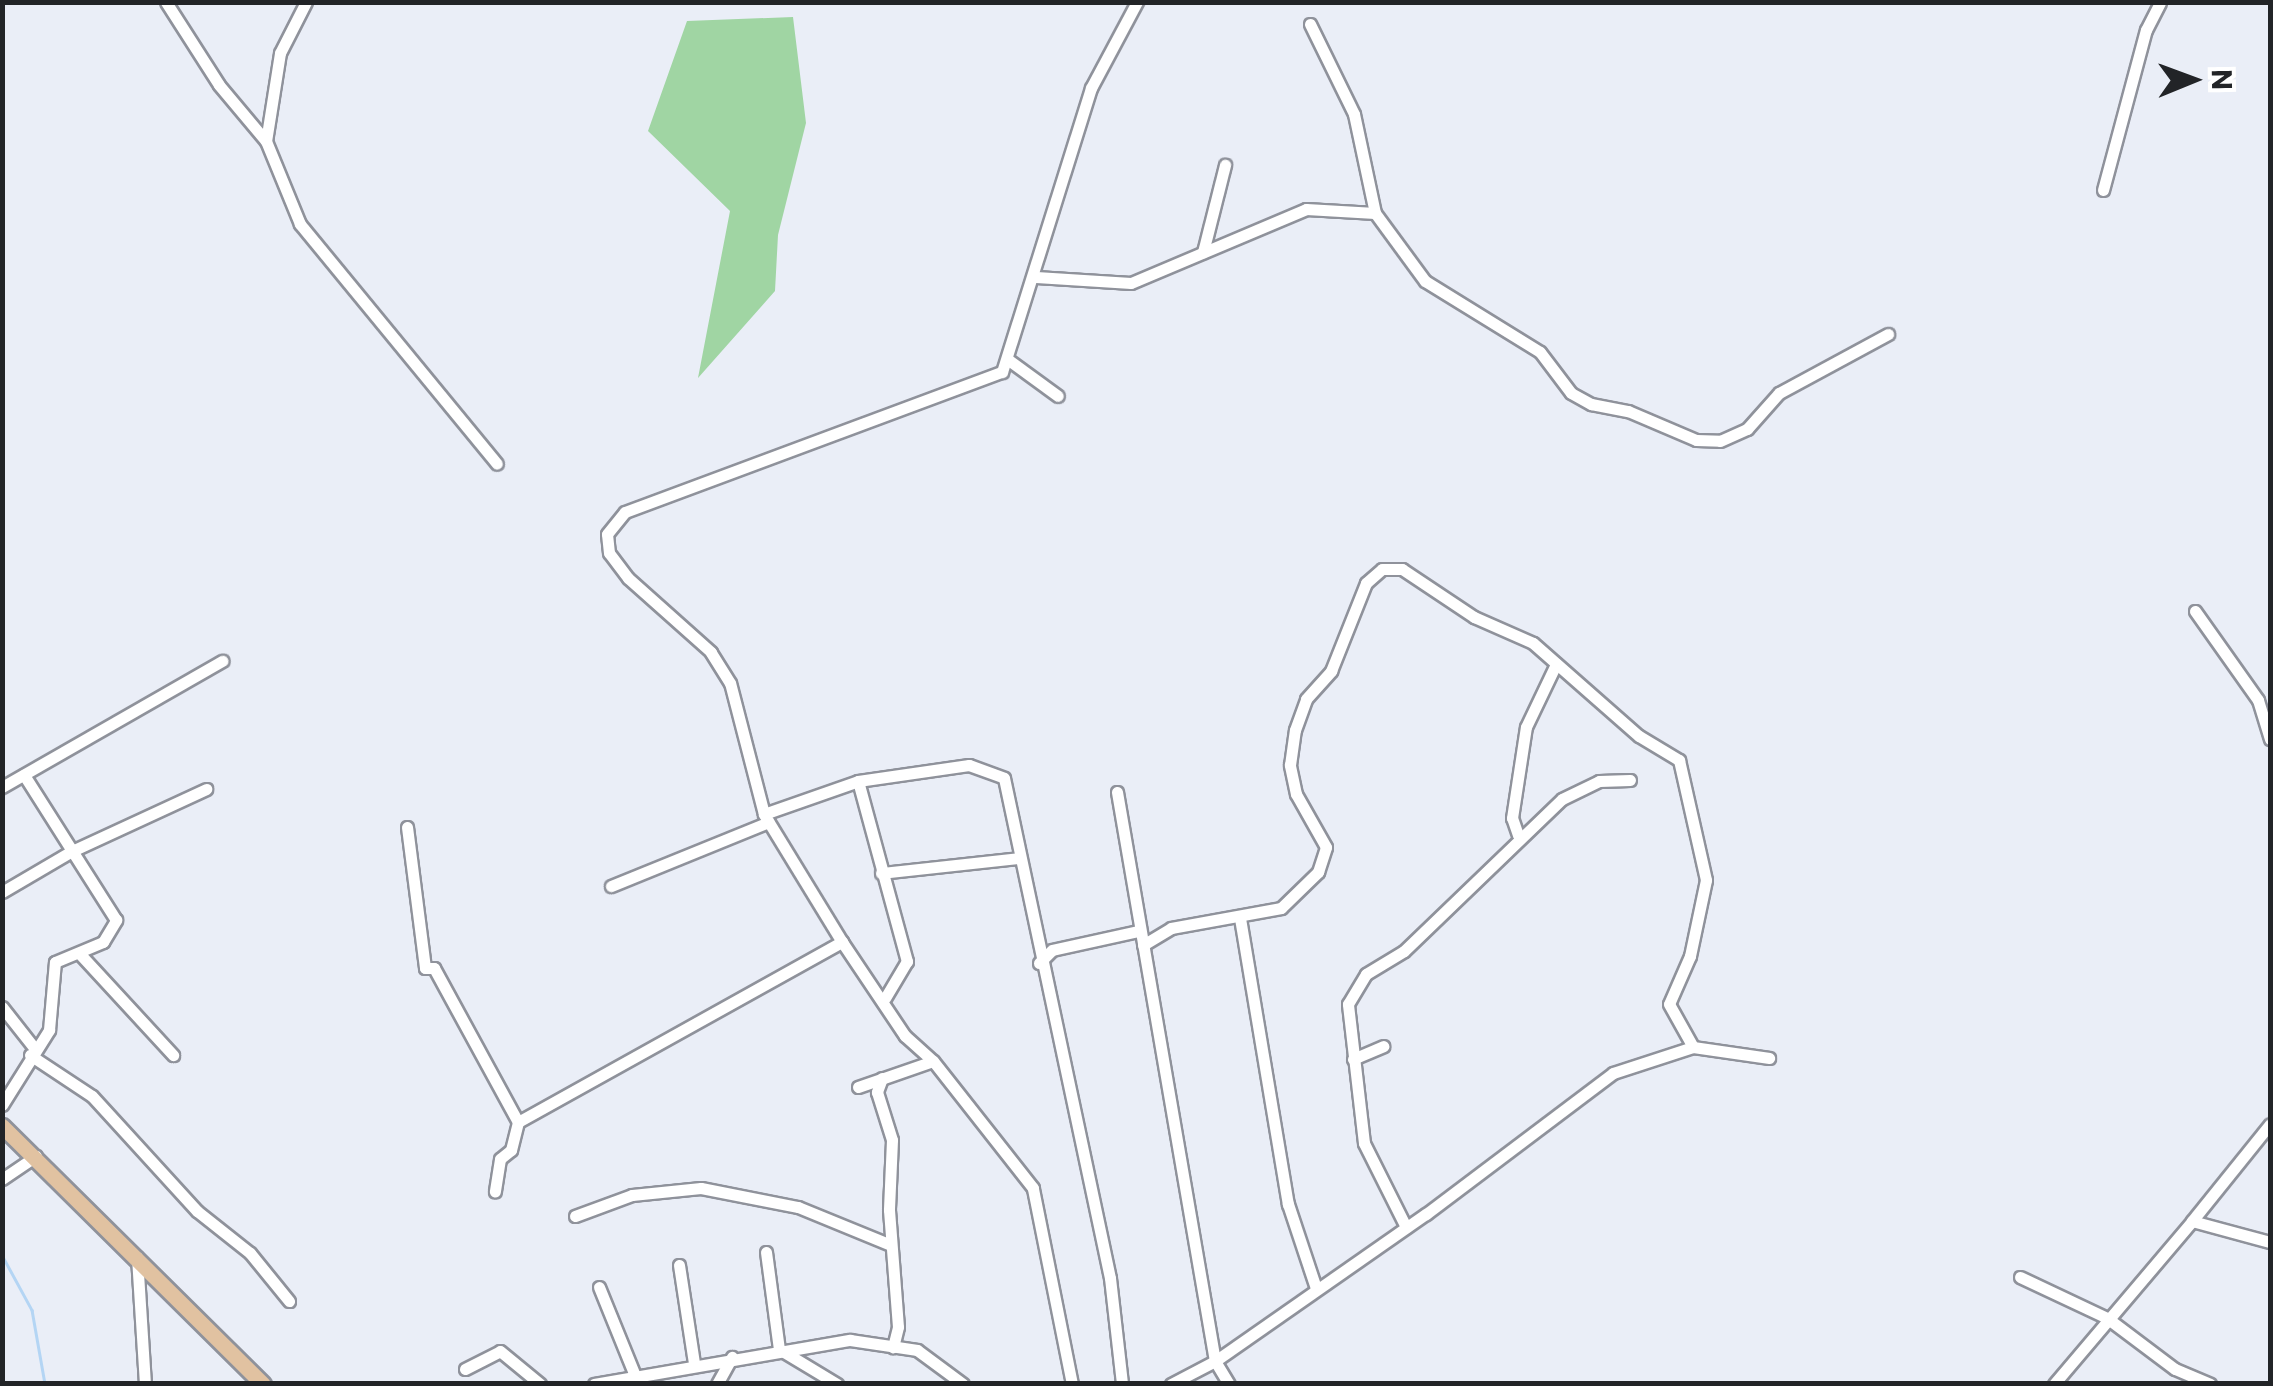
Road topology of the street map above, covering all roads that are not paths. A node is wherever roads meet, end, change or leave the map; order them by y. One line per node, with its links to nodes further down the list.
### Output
1 (166, 2): 6 (street)
2 (306, 2): 6 (street)
3 (1137, 2): 11 (street)
4 (2160, 2): 8 (street)
5 (1310, 24): 9 (street)
6 (266, 141): 15 (street)
7 (1224, 165): 10 (street)
8 (2103, 190)
9 (1375, 213): 10 (street); 12 (street)
10 (1203, 252): 11 (street)
11 (1036, 277): 13 (street)
12 (1888, 334)
13 (1010, 361): 14 (street); 26 (street)
14 (1058, 396)
15 (498, 464)
16 (2194, 611): 19 (street)
17 (222, 661): 20 (street)
18 (1556, 664): 28 (street); 34 (street); 43 (street)
19 (2270, 739)
20 (24, 775): 23 (street); 29 (street)
21 (1630, 780): 28 (street)
22 (858, 781): 26 (street); 30 (street); 31 (street)
23 (3, 786)
24 (206, 789): 29 (street)
25 (1117, 792): 35 (street)
26 (766, 818): 32 (street); 36 (street)
27 (406, 827): 52 (street)
28 (1518, 835): 47 (street)
29 (72, 851): 33 (street); 38 (street)
30 (1019, 858): 31 (street); 39 (street)
31 (880, 873): 40 (street)
32 (610, 886)
33 (2, 892)
34 (1240, 918): 37 (street); 68 (street)
35 (1138, 930): 37 (street); 39 (street)
36 (842, 942): 40 (street); 52 (street)
37 (1143, 945): 74 (street)
38 (79, 952): 44 (street); 45 (street)
39 (1039, 964): 86 (street)
40 (886, 998): 48 (street)
41 (2, 1007): 44 (street)
42 (1382, 1046): 47 (street)
43 (1693, 1047): 46 (street); 60 (street)
44 (32, 1052): 51 (street); 69 (street)
45 (174, 1055)
46 (1769, 1058)
47 (1353, 1059): 60 (street)
48 (934, 1061): 49 (street); 85 (street)
49 (882, 1078): 50 (street); 62 (street)
50 (858, 1087)
51 (2, 1105)
52 (518, 1122): 57 (street)
53 (2270, 1124): 59 (street)
54 (2, 1126): 55 (main road)
55 (36, 1156): 56 (street); 64 (main road)
56 (2, 1179)
57 (495, 1192)
58 (575, 1216): 62 (street)
59 (2192, 1221): 61 (street); 70 (street)
60 (1406, 1227): 68 (street)
61 (2270, 1242)
62 (891, 1245): 71 (street)
63 (766, 1252): 72 (street)
64 (136, 1257): 78 (street); 79 (main road)
65 (679, 1265): 75 (street)
66 (2020, 1277): 70 (street)
67 (598, 1287): 77 (street)
68 (1316, 1288): 74 (street)
69 (289, 1301)
70 (2107, 1318): 89 (street); 90 (street)
71 (893, 1346): 72 (street); 84 (street)
72 (779, 1349): 73 (street); 83 (street)
73 (732, 1357): 75 (street); 82 (street)
74 (1215, 1361): 87 (street); 88 (street)
75 (694, 1363): 77 (street)
76 (464, 1369): 80 (street)
77 (634, 1373): 81 (street)
78 (145, 1384)
79 (263, 1384)
80 (540, 1384)
81 (594, 1384)
82 (717, 1384)
83 (837, 1384)
84 (962, 1384)
85 (1072, 1384)
86 (1122, 1384)
87 (1171, 1384)
88 (1229, 1384)
89 (2054, 1384)
90 (2210, 1384)

